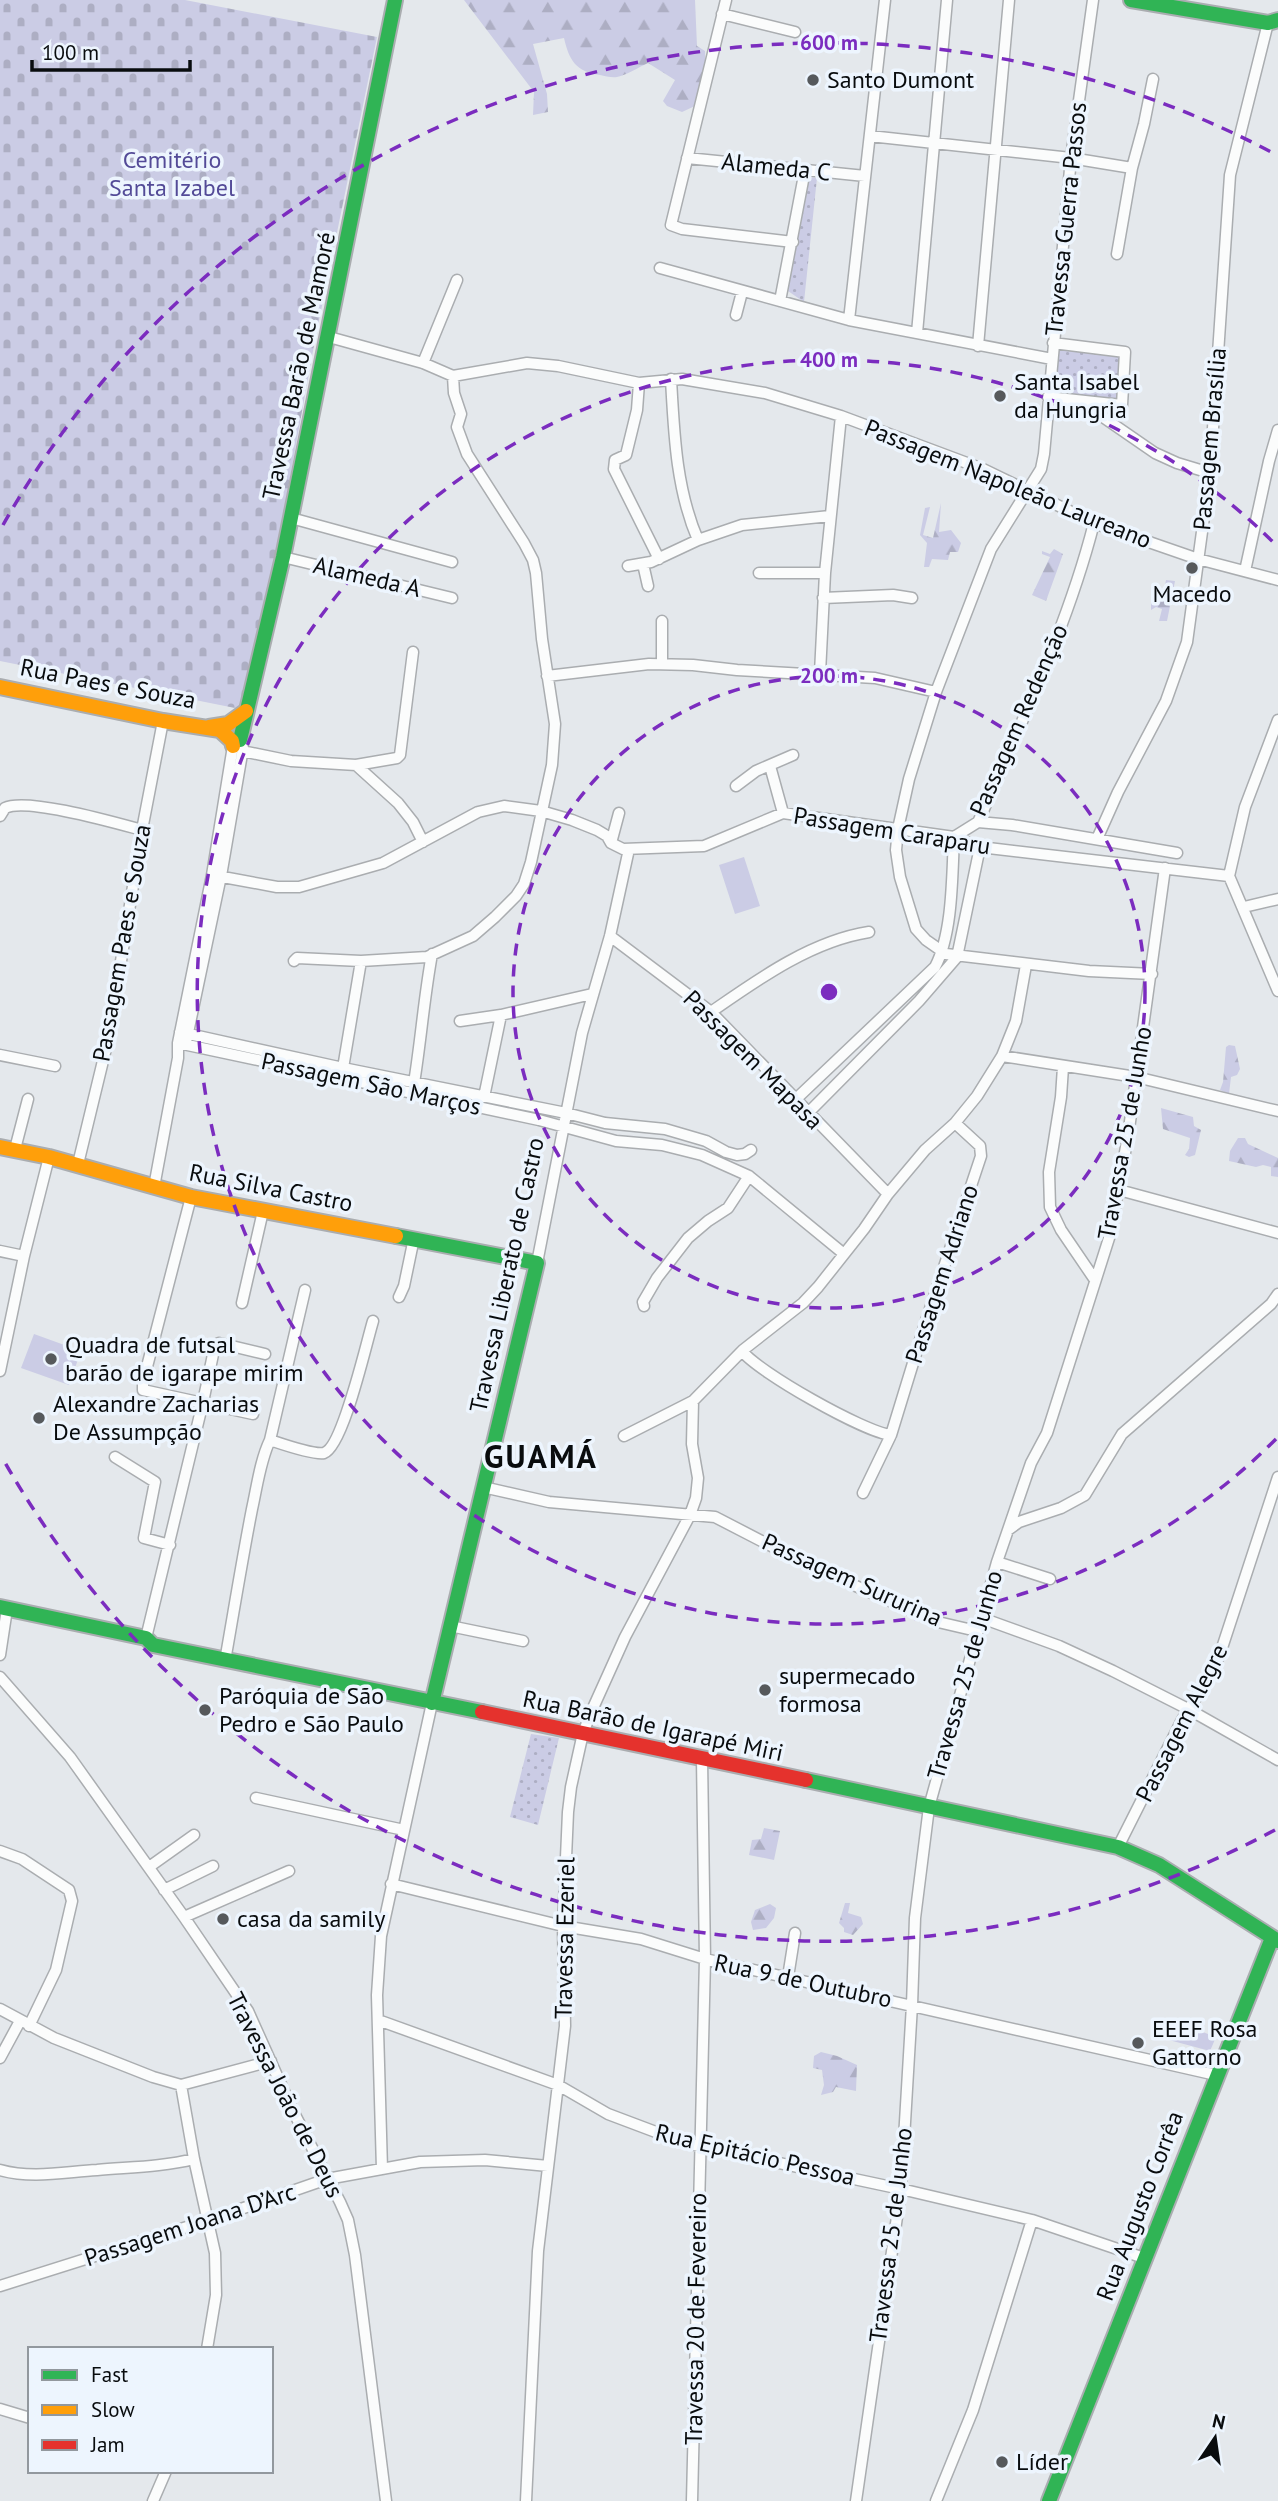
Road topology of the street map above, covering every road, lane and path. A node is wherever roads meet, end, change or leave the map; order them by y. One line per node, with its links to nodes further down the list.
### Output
1 (395, 0): 29 (street, Travessa Barão de Mamoré)
2 (726, 0): 8 (street)
3 (885, 0): 12 (street)
4 (947, 0): 13 (street)
5 (1009, 0): 14 (street)
6 (1093, 0): 16 (street, Travessa Guerra Passos)
7 (1131, 0): 9 (street)
8 (722, 14): 10 (street); 15 (street)
9 (1275, 23): 42 (street, Passagem Brasília)
10 (795, 32)
11 (1153, 79): 17 (street)
12 (870, 136): 13 (street); 19 (street)
13 (935, 144): 14 (street); 28 (street)
14 (996, 150): 16 (street); 31 (street)
15 (687, 158): 18 (street, Alameda C); 20 (street)
16 (1071, 158): 17 (street); 30 (street, Travessa Guerra Passos)
17 (1132, 168): 21 (street)
18 (805, 170): 19 (street, Alameda C); 20 (street)
19 (865, 176): 27 (street)
20 (793, 242): 25 (street)
21 (1117, 254)
22 (660, 268): 24 (street)
23 (457, 280): 33 (street)
24 (742, 292): 25 (street); 26 (street)
25 (780, 301): 27 (street)
26 (736, 315)
27 (849, 320): 28 (street)
28 (917, 333): 31 (street)
29 (329, 337): 33 (street); 45 (street, Travessa Barão de Mamoré)
30 (1053, 343): 32 (street, Travessa Guerra Passos); 38 (street)
31 (978, 346): 32 (street)
32 (1052, 359): 37 (street, Travessa Guerra Passos)
33 (423, 363): 34 (street)
34 (453, 376): 36 (street, Passagem Napoleão Laureano); 66 (street)
35 (671, 379): 36 (street, Passagem Napoleão Laureano); 39 (street, Passagem Napoleão Laureano); 47 (street)
36 (639, 383): 49 (street)
37 (1048, 397): 38 (street); 43 (street, Travessa Guerra Passos)
38 (1081, 402): 42 (street)
39 (841, 416): 43 (street, Passagem Napoleão Laureano); 44 (street)
40 (1278, 430): 41 (street)
41 (1273, 462): 54 (street)
42 (1210, 473): 50 (street, Passagem Brasília)
43 (1027, 491): 46 (street, Passagem Napoleão Laureano); 68 (street, Travessa Guerra Passos)
44 (830, 516): 47 (street); 56 (street)
45 (290, 518): 48 (street, Travessa Barão de Mamoré); 51 (street, Alameda A)
46 (1094, 523): 50 (street, Passagem Napoleão Laureano); 82 (street, Passagem Redenção)
47 (698, 540): 49 (street)
48 (283, 557): 59 (street, Alameda A); 69 (street, Travessa Barão de Mamoré)
49 (659, 559): 52 (street)
50 (1198, 559): 54 (street, Passagem Napoleão Laureano); 86 (street, Passagem Brasília)
51 (452, 562)
52 (643, 564): 53 (street); 58 (street)
53 (628, 566)
54 (1245, 571): 57 (street, Passagem Napoleão Laureano)
55 (759, 573): 56 (street)
56 (825, 573): 60 (street)
57 (1278, 580)
58 (648, 586)
59 (452, 598)
60 (823, 598): 61 (street); 65 (street)
61 (912, 598)
62 (662, 621): 64 (street)
63 (413, 652): 75 (street)
64 (662, 663): 65 (street); 66 (street)
65 (820, 673): 68 (street)
66 (547, 676): 78 (street)
67 (0, 687): 71 (street, Rua Paes e Souza)
68 (936, 692): 83 (street, Travessa Guerra Passos)
69 (246, 711): 72 (street, Rua Paes e Souza); 73 (street, Travessa Barão de Mamoré)
70 (1278, 720): 94 (street)
71 (163, 721): 72 (street, Rua Paes e Souza); 84 (street, Passagem Paes e Souza)
72 (207, 727): 73 (street, Rua Paes e Souza)
73 (238, 746): 75 (street); 93 (street, Travessa Barão de Mamoré)
74 (793, 755): 76 (street)
75 (356, 765): 87 (street)
76 (770, 766): 77 (street); 80 (street)
77 (736, 786)
78 (541, 811): 87 (street, Passagem Caraparu); 88 (street, Passagem Caraparu); 99 (street)
79 (619, 813): 88 (street)
80 (783, 813): 83 (street, Passagem Caraparu); 90 (street, Passagem Caraparu)
81 (0, 816): 84 (street)
82 (978, 822): 85 (street, Passagem Redenção); 86 (street, Passagem Caraparu)
83 (898, 829): 85 (street, Passagem Caraparu); 100 (street, Travessa Guerra Passos)
84 (142, 830): 129 (street, Passagem Paes e Souza)
85 (954, 836): 89 (street, Passagem Caraparu); 100 (street, Passagem Redenção)
86 (1097, 839): 91 (street, Passagem Caraparu)
87 (423, 842): 93 (street, Passagem Caraparu)
88 (611, 843): 90 (street, Passagem Caraparu)
89 (980, 847): 92 (street, Passagem Caraparu); 100 (street, Passagem Redenção)
90 (629, 849): 98 (street, Travessa Liberato de Castro)
91 (1177, 853)
92 (1166, 868): 94 (street, Passagem Caraparu); 104 (street, Travessa 25 de Junho)
93 (216, 875): 110 (street, Travessa Barão de Mamoré)
94 (1229, 876): 96 (street)
95 (1278, 899): 96 (street)
96 (1244, 907): 105 (street)
97 (869, 932): 107 (street)
98 (610, 936): 106 (street, Travessa Liberato de Castro); 107 (street, Passagem Mapasa)
99 (432, 954): 102 (street); 117 (street)
100 (949, 954): 103 (street); 120 (street); 120 (street)
101 (294, 961): 102 (street)
102 (361, 961): 115 (street)
103 (1026, 965): 104 (street); 112 (street)
104 (1152, 974): 116 (street, Travessa 25 de Junho)
105 (1278, 991)
106 (592, 994): 108 (street); 122 (street, Travessa Liberato de Castro)
107 (711, 1012): 120 (street, Passagem Mapasa)
108 (500, 1015): 109 (street); 118 (street)
109 (460, 1021)
110 (183, 1039): 115 (street, Passagem São Marços); 124 (street, Passagem São Marços); 131 (street, Travessa Barão de Mamoré)
111 (0, 1055): 113 (street)
112 (1002, 1056): 114 (street); 123 (street)
113 (55, 1066)
114 (1063, 1067): 116 (street); 142 (street)
115 (343, 1068): 117 (street, Passagem São Marços)
116 (1136, 1077): 121 (street); 132 (street, Travessa 25 de Junho)
117 (414, 1083): 118 (street, Passagem São Marços)
118 (484, 1097): 122 (street, Passagem São Marços)
119 (28, 1099): 126 (street)
120 (802, 1106): 133 (street, Passagem Mapasa)
121 (1278, 1111)
122 (566, 1113): 124 (street, Travessa Liberato de Castro); 127 (street, Passagem São Marços)
123 (955, 1123): 133 (street); 155 (street, Passagem Adriano)
124 (564, 1126): 130 (street, Passagem São Marços); 141 (street, Travessa Liberato de Castro)
125 (0, 1147): 126 (street, Rua Silva Castro)
126 (15, 1149): 128 (street, Rua Silva Castro)
127 (751, 1150)
128 (49, 1157): 129 (street, Rua Silva Castro); 140 (street)
129 (78, 1164): 131 (street, Rua Silva Castro)
130 (749, 1176): 139 (street, Passagem São Marços); 147 (street)
131 (154, 1187): 134 (street, Rua Silva Castro)
132 (1119, 1190): 136 (street); 142 (street, Travessa 25 de Junho)
133 (888, 1194): 139 (street)
134 (191, 1197): 135 (street, Rua Silva Castro); 153 (street)
135 (262, 1211): 137 (street, Rua Silva Castro); 146 (street)
136 (1278, 1233)
137 (414, 1238): 141 (street, Rua Silva Castro); 145 (street)
138 (0, 1251): 140 (street)
139 (844, 1254): 149 (street)
140 (24, 1256): 151 (street)
141 (537, 1263): 160 (street, Travessa Liberato de Castro)
142 (1095, 1280): 163 (street, Travessa 25 de Junho)
143 (305, 1290): 157 (street)
144 (1278, 1294): 163 (street)
145 (399, 1297)
146 (242, 1303)
147 (644, 1306)
148 (373, 1321): 157 (street)
149 (742, 1351): 152 (street); 155 (street)
150 (265, 1354): 153 (street)
151 (0, 1371)
152 (693, 1401): 156 (street); 162 (street, Travessa Ezeriel)
153 (203, 1402): 154 (street); 164 (street)
154 (253, 1414)
155 (891, 1435): 161 (street, Passagem Adriano)
156 (624, 1436)
157 (270, 1440): 173 (street)
158 (115, 1457): 164 (street)
159 (1278, 1479): 176 (street, Passagem Alegre)
160 (482, 1487): 162 (street, Passagem Sururina); 169 (street, Travessa Liberato de Castro)
161 (863, 1493)
162 (690, 1515): 168 (street, Passagem Sururina); 177 (street, Travessa Ezeriel)
163 (1008, 1530): 165 (street, Travessa 25 de Junho)
164 (170, 1545): 170 (street)
165 (997, 1562): 166 (street); 168 (street, Travessa 25 de Junho)
166 (1050, 1579)
167 (4, 1608): 170 (street, Rua Barão de Igarapé Miri); 172 (street)
168 (978, 1625): 176 (street, Passagem Sururina); 181 (street, Travessa 25 de Junho)
169 (450, 1626): 171 (street); 175 (street, Travessa Liberato de Castro)
170 (146, 1638): 173 (street, Rua Barão de Igarapé Miri)
171 (523, 1640)
172 (0, 1655)
173 (225, 1661): 175 (street, Rua Barão de Igarapé Miri)
174 (0, 1677): 187 (street, Travessa João de Deus)
175 (432, 1703): 177 (street, Rua Barão de Igarapé Miri); 182 (street, Travessa Liberato de Castro)
176 (1188, 1709): 179 (street, Passagem Sururina); 184 (street, Passagem Alegre)
177 (583, 1733): 178 (street, Rua Barão de Igarapé Miri); 192 (street, Travessa Ezeriel)
178 (702, 1759): 181 (street, Rua Barão de Igarapé Miri); 195 (street, Travessa 20 de Fevereiro)
179 (1278, 1760)
180 (256, 1798): 182 (street)
181 (929, 1807): 184 (street, Rua Barão de Igarapé Miri); 197 (street, Travessa 25 de Junho)
182 (404, 1830): 189 (street, Travessa Liberato de Castro)
183 (194, 1835): 187 (street)
184 (1118, 1847): 194 (street, Rua Barão de Igarapé Miri)
185 (0, 1851): 200 (street)
186 (213, 1866): 190 (street)
187 (149, 1867): 190 (street, Travessa João de Deus)
188 (289, 1871): 191 (street)
189 (391, 1884): 192 (street, Rua 9 de Outubro); 199 (street, Travessa Liberato de Castro)
190 (164, 1890): 191 (street, Travessa João de Deus)
191 (184, 1917): 202 (street, Travessa João de Deus)
192 (563, 1926): 195 (street, Rua 9 de Outubro); 205 (street, Travessa Ezeriel)
193 (795, 1933): 196 (street)
194 (1276, 1936): 203 (street, Rua Augusto Corrêa)
195 (705, 1959): 196 (street, Rua 9 de Outubro); 206 (street, Travessa 20 de Fevereiro)
196 (788, 1977): 197 (street, Rua 9 de Outubro)
197 (912, 2005): 203 (street, Rua 9 de Outubro); 212 (street, Travessa 25 de Junho)
198 (0, 2009): 200 (street)
199 (378, 2020): 205 (street, Rua Epitácio Pessoa); 209 (street, Travessa Liberato de Castro)
200 (24, 2024): 201 (street); 204 (street)
201 (0, 2058)
202 (271, 2061): 204 (street); 211 (street, Travessa João de Deus)
203 (1216, 2075): 215 (street, Rua Augusto Corrêa)
204 (181, 2085): 207 (street)
205 (558, 2085): 206 (street, Rua Epitácio Pessoa); 208 (street, Travessa Ezeriel)
206 (700, 2146): 212 (street, Rua Epitácio Pessoa); 224 (street, Travessa 20 de Fevereiro)
207 (194, 2158): 210 (street); 213 (street)
208 (548, 2166): 209 (street, Passagem Joana D’Arc); 223 (street, Travessa Ezeriel)
209 (382, 2169): 211 (street, Passagem Joana D’Arc)
210 (0, 2170)
211 (327, 2179): 213 (street, Passagem Joana D’Arc); 222 (street, Travessa João de Deus)
212 (901, 2189): 214 (street, Rua Epitácio Pessoa); 225 (street, Travessa 25 de Junho)
213 (209, 2220): 216 (street, Passagem Joana D’Arc); 217 (street)
214 (1032, 2220): 215 (street, Rua Epitácio Pessoa); 226 (street)
215 (1144, 2258): 227 (street, Rua Augusto Corrêa)
216 (0, 2286)
217 (207, 2347)
218 (0, 2409): 219 (street)
219 (28, 2417)
220 (165, 2473): 221 (street)
221 (153, 2501)
222 (386, 2501)
223 (526, 2501)
224 (692, 2501)
225 (856, 2501)
226 (936, 2501)
227 (1049, 2501)

